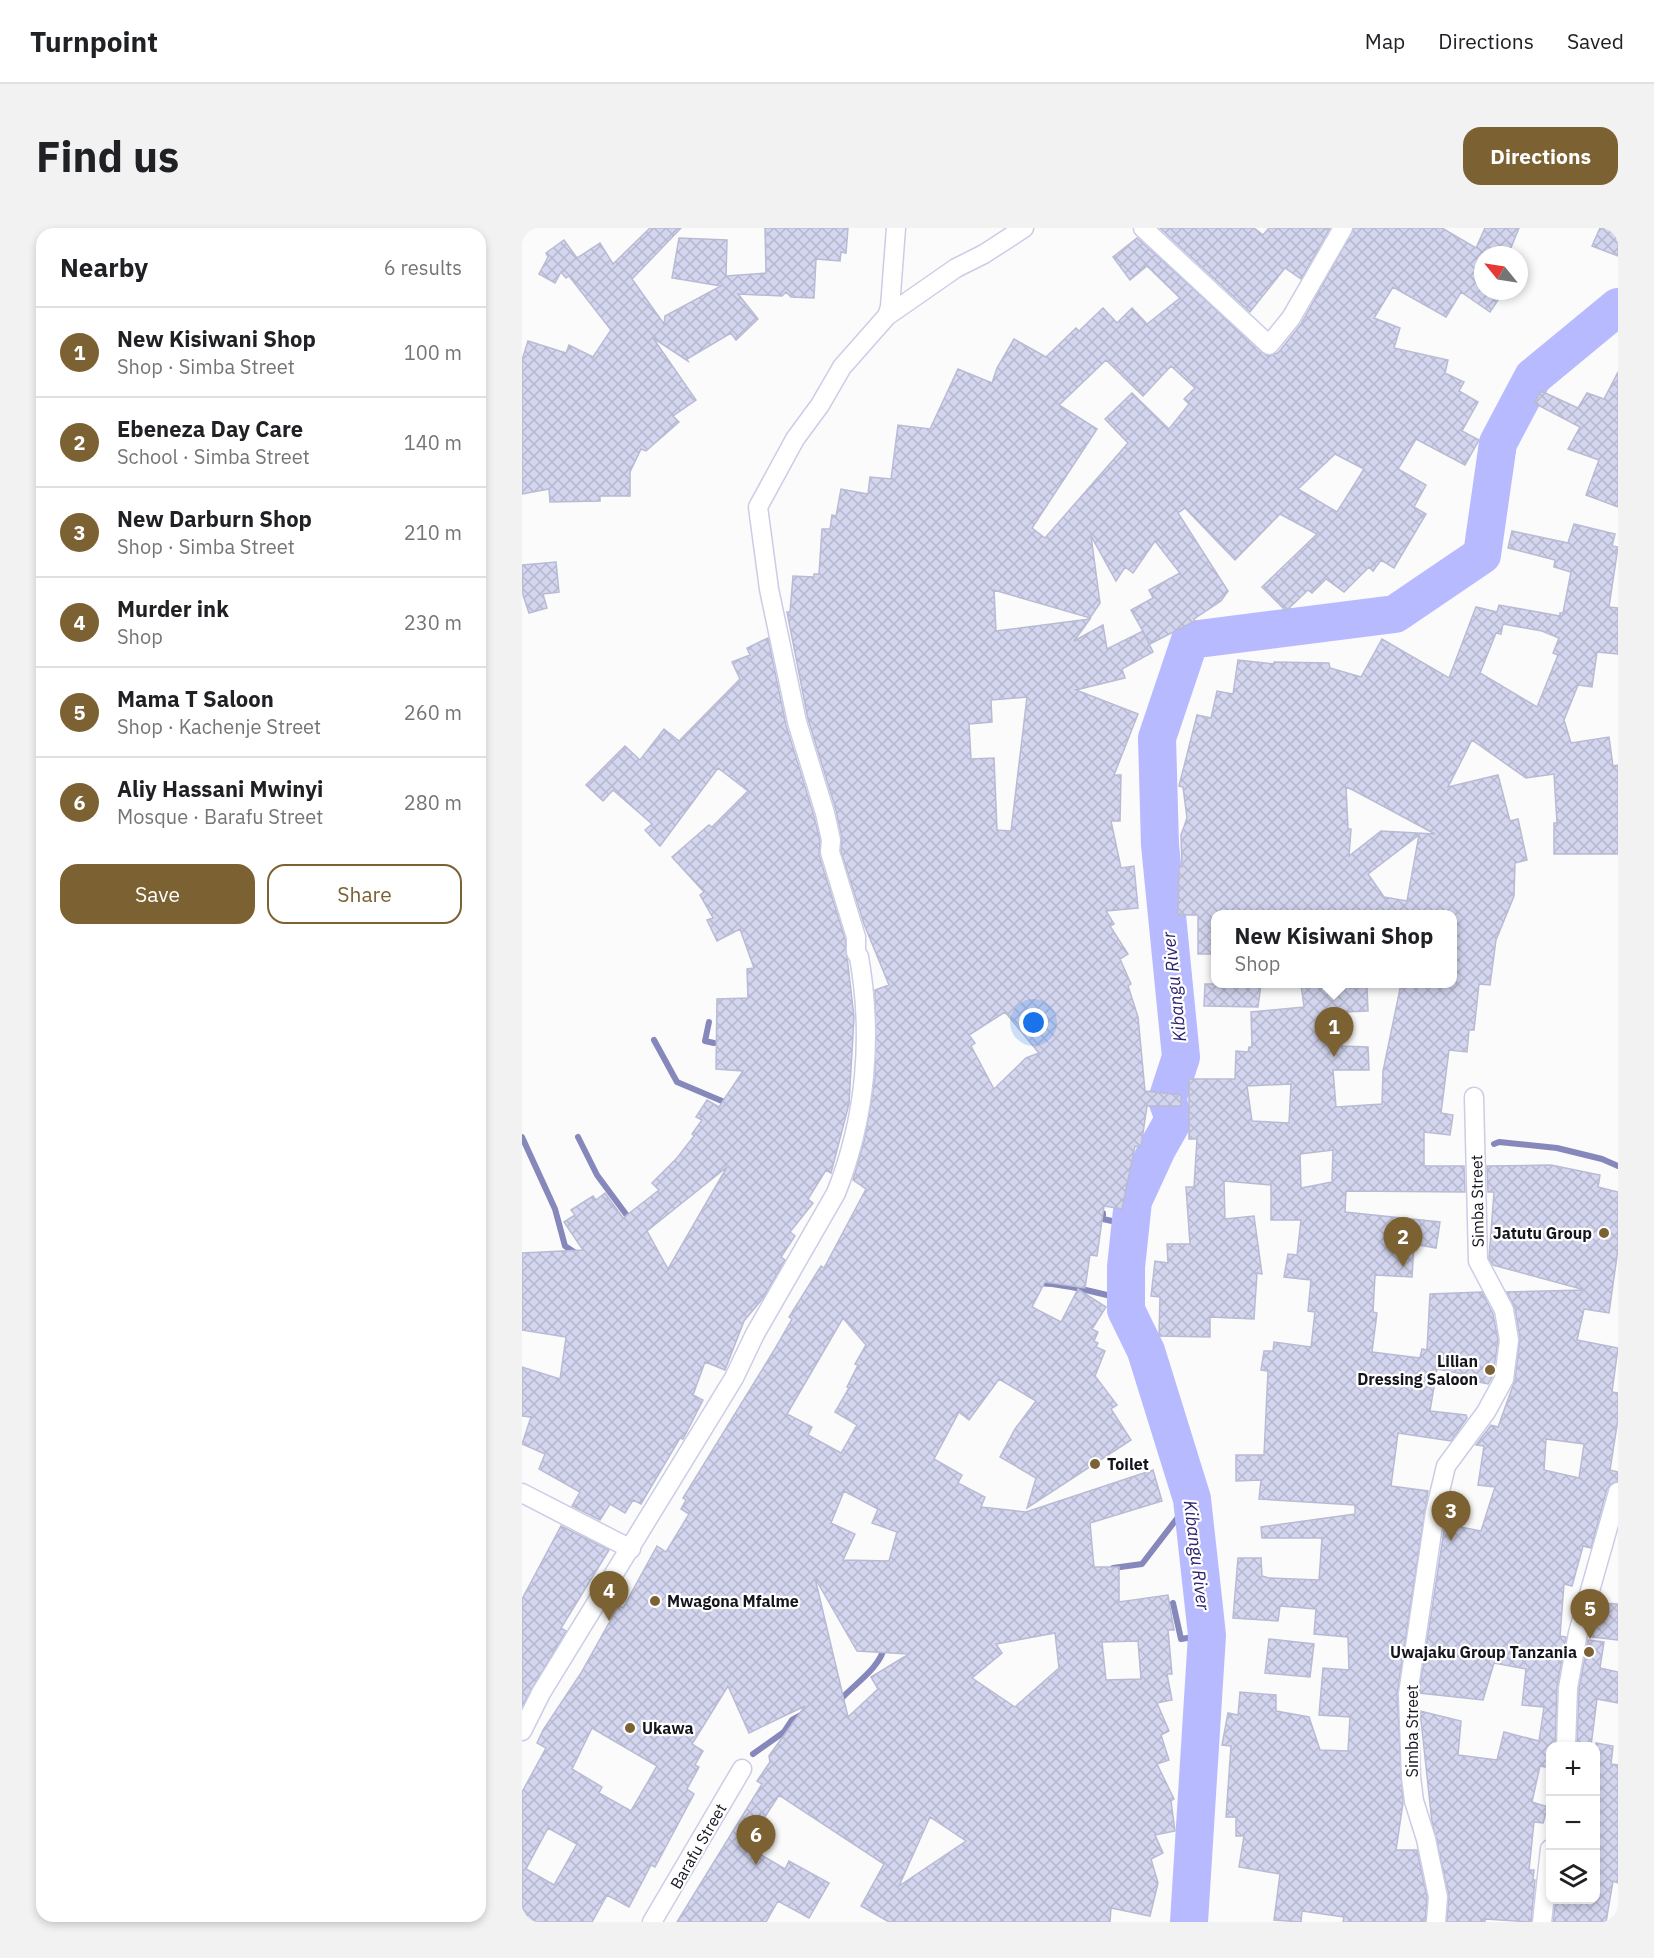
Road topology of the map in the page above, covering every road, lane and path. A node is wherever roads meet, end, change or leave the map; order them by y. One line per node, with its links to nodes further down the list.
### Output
1 (896, 228): 5 (street)
2 (1024, 228): 5 (street)
3 (1143, 228): 4 (street)
4 (1343, 228)
5 (887, 316): 9 (street)
6 (1474, 1097): 15 (street, Simba Street)
7 (1618, 1492): 11 (street)
8 (522, 1493): 9 (street)
9 (631, 1549): 10 (street)
10 (522, 1731)
11 (1566, 1742)
12 (742, 1769): 14 (street, Barafu Street)
13 (1551, 1850): 16 (street)
14 (652, 1922)
15 (1436, 1922)
16 (1542, 1922)

